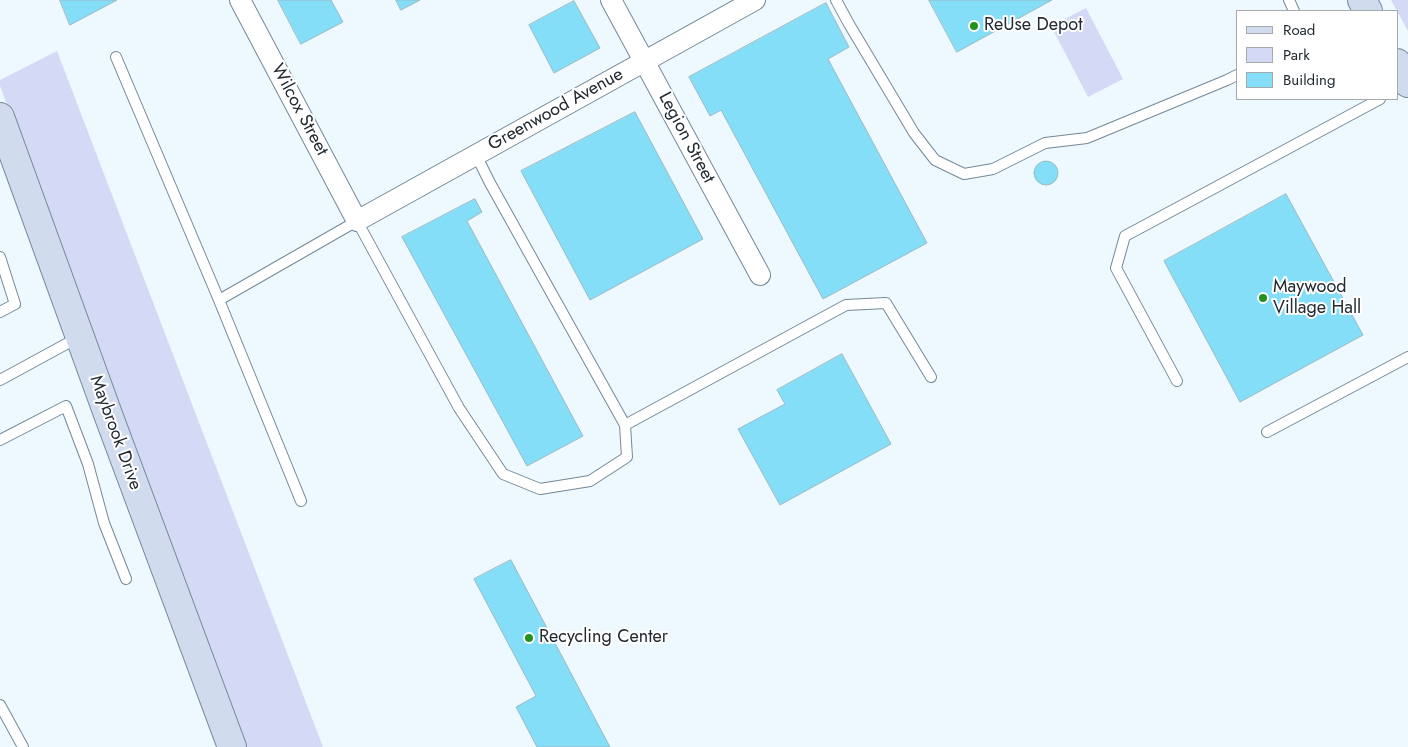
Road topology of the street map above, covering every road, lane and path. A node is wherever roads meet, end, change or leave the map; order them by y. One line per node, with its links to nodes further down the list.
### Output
1 (240, 0): 13 (street, Wilcox Street)
2 (612, 0): 6 (street, Legion Street)
3 (755, 0): 6 (street, Greenwood Avenue)
4 (836, 0): 8 (lane)
5 (116, 57): 16 (lane)
6 (645, 61): 12 (street, Greenwood Avenue); 15 (street, Legion Street)
7 (1398, 65): 9 (street)
8 (1236, 76)
9 (1408, 83)
10 (1378, 100): 22 (lane)
11 (0, 118): 18 (street, Maybrook Drive)
12 (476, 155): 13 (street, Greenwood Avenue); 23 (lane)
13 (357, 221): 16 (lane); 23 (lane)
14 (0, 257): 17 (lane)
15 (760, 275)
16 (219, 300): 26 (lane)
17 (0, 312)
18 (79, 337): 21 (lane); 30 (street, Maybrook Drive)
19 (1408, 357): 24 (lane)
20 (931, 377): 23 (lane)
21 (0, 380)
22 (1177, 382)
23 (625, 425)
24 (1267, 432)
25 (0, 440): 27 (lane)
26 (301, 501)
27 (126, 579)
28 (0, 705): 29 (lane)
29 (23, 747)
30 (232, 747)

